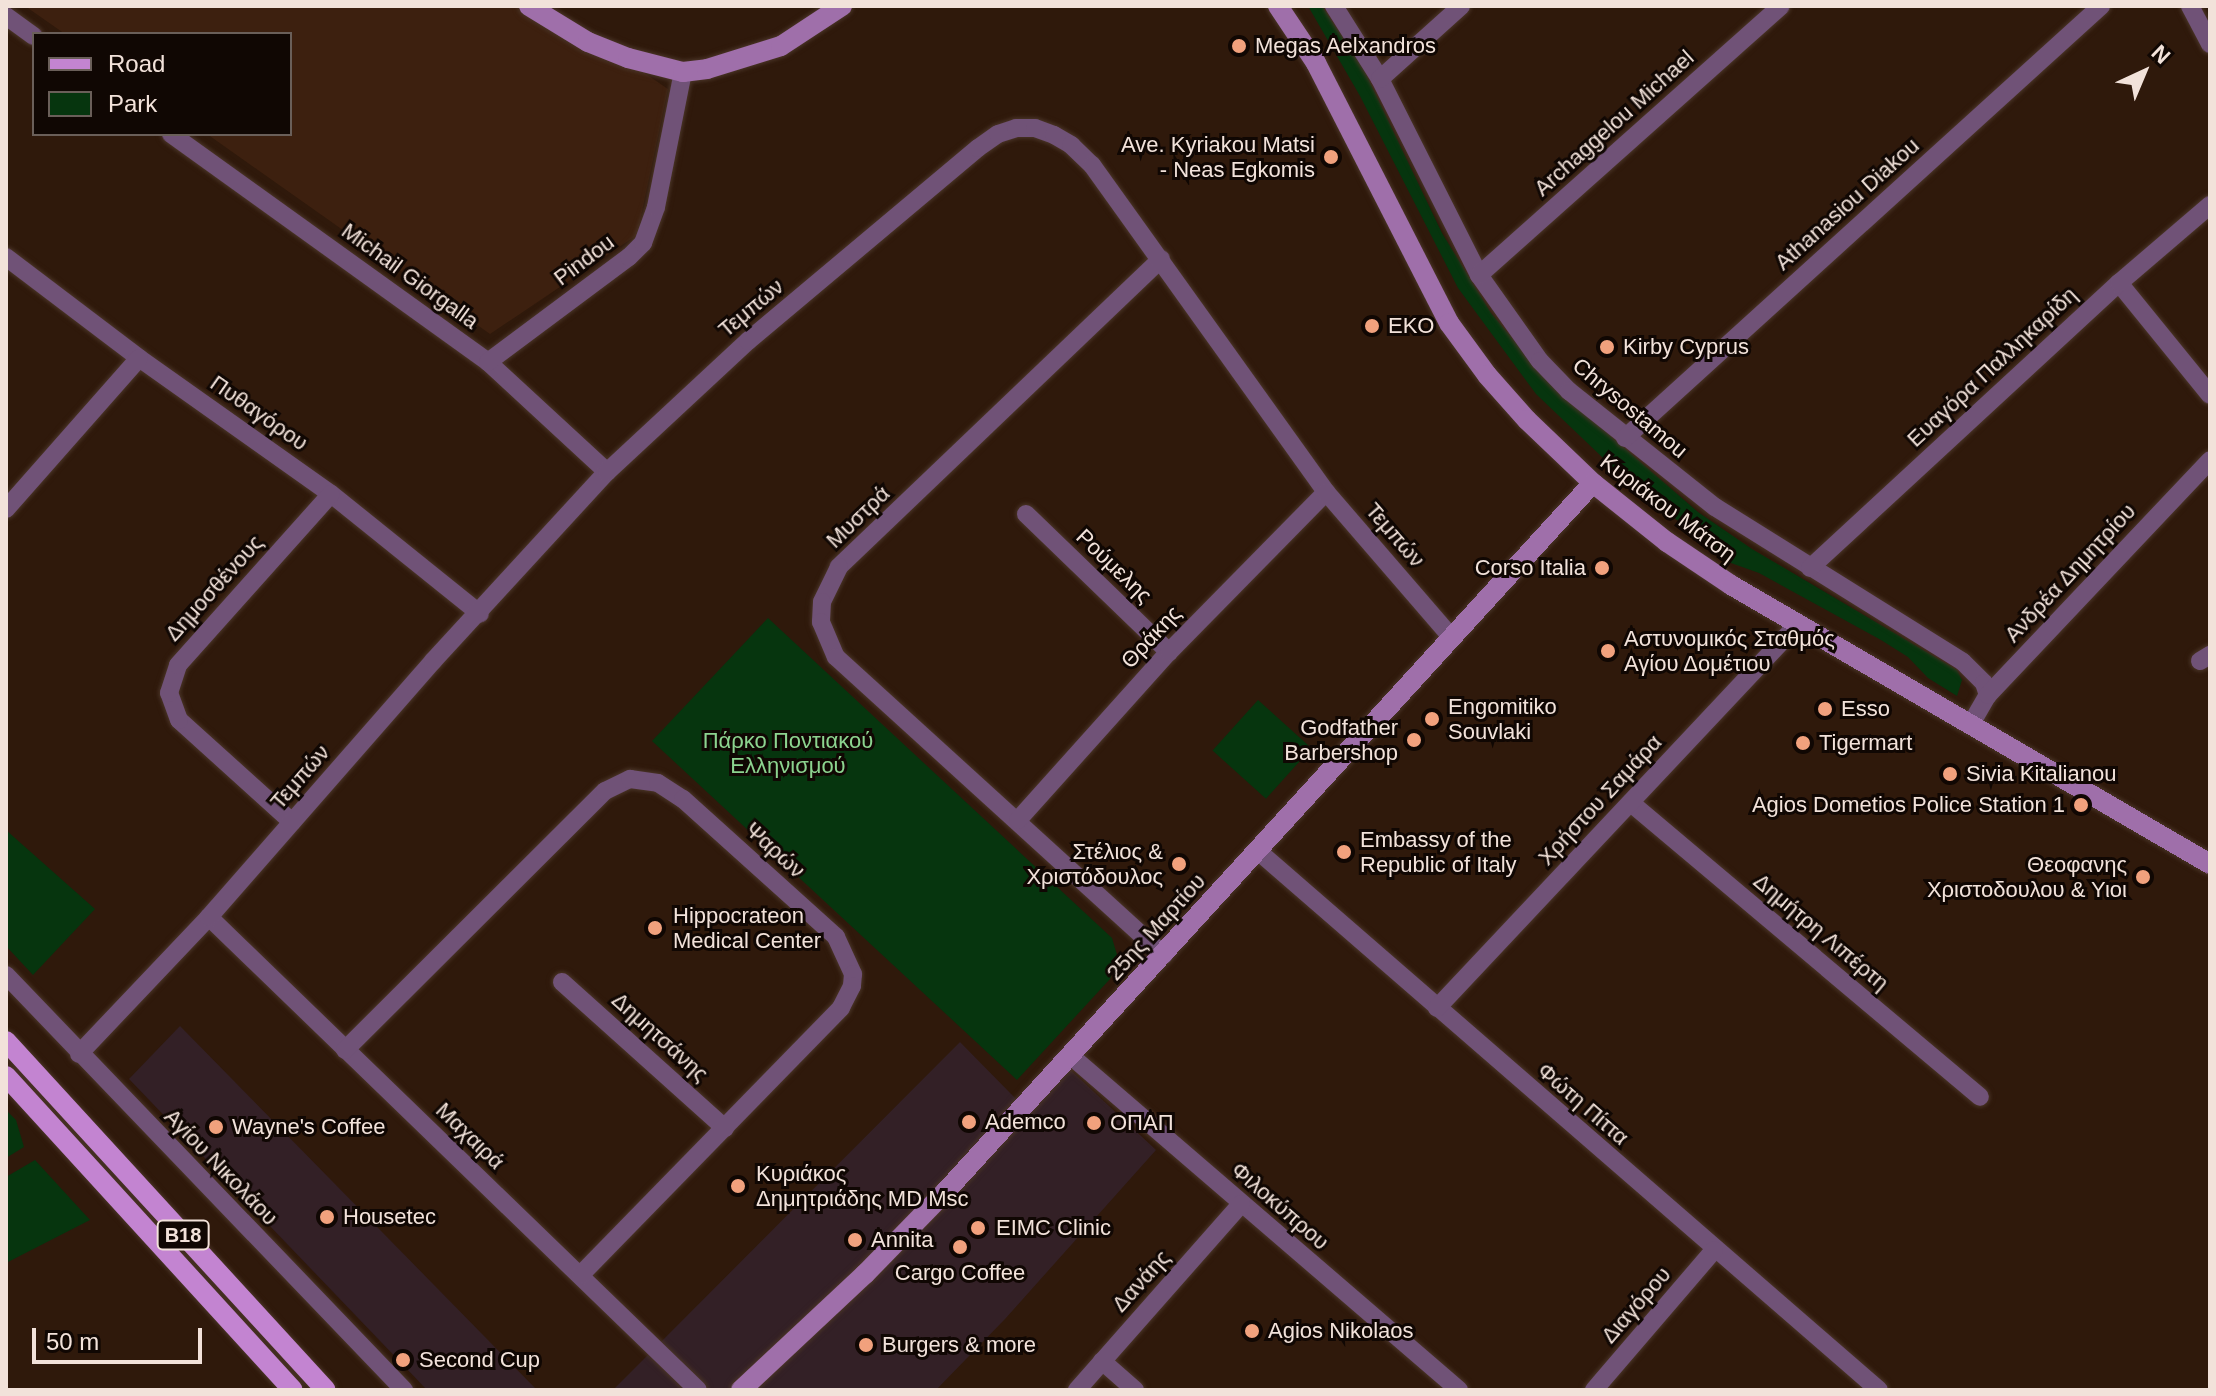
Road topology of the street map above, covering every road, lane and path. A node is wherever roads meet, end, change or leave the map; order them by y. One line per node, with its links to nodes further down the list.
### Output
1 (529, 6): 12 (street)
2 (842, 6): 12 (street)
3 (1278, 6): 26 (street, Κυριάκου Μάτση)
4 (1334, 6): 13 (street, Chrysostamou)
5 (1461, 6): 13 (street)
6 (1781, 6): 18 (street, Archaggelou Michael)
7 (2101, 6): 23 (street, Athanasiou Diakou)
8 (2190, 6): 11 (street)
9 (6, 16): 10 (street)
10 (32, 35)
11 (2210, 44)
12 (683, 72): 21 (street, Pindou)
13 (1380, 79): 18 (street, Chrysostamou)
14 (174, 136): 21 (street, Michail Giorgalla)
15 (2210, 205): 19 (street, Ευαγόρα Παλληκαρίδη)
16 (6, 257): 20 (street, Πυθαγόρου)
17 (1161, 259): 25 (street, Τεμπών); 27 (street, Τεμπών); 39 (street, Μυστρά)
18 (1479, 275): 23 (street, Chrysostamou)
19 (2119, 283): 22 (street); 31 (street, Ευαγόρα Παλληκαρίδη)
20 (139, 358): 28 (street, Πυθαγόρου); 29 (street)
21 (488, 362): 25 (street, Michail Giorgalla)
22 (2210, 395)
23 (1625, 438): 31 (street, Chrysostamou)
24 (2210, 460): 36 (street, Ανδρέα Δημητρίου)
25 (607, 472): 32 (street, Τεμπών)
26 (1593, 483): 33 (street, Κυριάκου Μάτση); 34 (street, 25ης Μαρτίου)
27 (1326, 492): 34 (street, Τεμπών); 35 (street, Θράκης)
28 (331, 494): 32 (street, Πυθαγόρου); 40 (street, Δημοσθένους)
29 (6, 509)
30 (1026, 514): 35 (street, Ρούμελης)
31 (1810, 568): 36 (street, Chrysostamou)
32 (480, 614): 40 (street, Τεμπών)
33 (1797, 625): 37 (street, Κυριάκου Μάτση); 38 (street, Χρήστου Σαμάρα)
34 (1451, 637): 41 (street, 25ης Μαρτίου)
35 (1169, 652): 39 (street, Θράκης)
36 (1988, 695): 37 (street, Ανδρέα Δημητρίου)
37 (1971, 724): 42 (street, Κυριάκου Μάτση)
38 (1631, 803): 47 (street, Χρήστου Σαμάρα); 53 (street, Δημήτρη Λιπέρτη)
39 (1018, 820): 44 (street, Μυστρά)
40 (292, 822): 43 (street, Τεμπών)
41 (1258, 851): 44 (street, 25ης Μαρτίου); 47 (street, Φώτη Πίττα)
42 (2210, 864)
43 (209, 917): 49 (street, Μαχαιρά); 50 (street, Τεμπών)
44 (1164, 955): 51 (street, 25ης Μαρτίου)
45 (6, 975): 50 (street, Αγίου Νικολάου)
46 (562, 982): 54 (street, Δημητσάνης)
47 (1437, 1008): 56 (street, Φώτη Πίττα)
48 (6, 1041): 60 (main road, B18)
49 (345, 1050): 54 (street, Ψαρών); 57 (street, Μαχαιρά)
50 (79, 1054): 61 (street, Αγίου Νικολάου)
51 (1071, 1056): 55 (street, Φιλοκύπρου); 63 (street, 25ης Μαρτίου)
52 (6, 1076): 59 (main road, B18)
53 (1980, 1097)
54 (725, 1128): 57 (street, Ψαρών)
55 (1241, 1204): 58 (street, Δανάης); 66 (street, Φιλοκύπρου)
56 (1714, 1250): 67 (street, Διαγόρου); 68 (street, Φώτη Πίττα)
57 (580, 1275): 62 (street, Μαχαιρά)
58 (1102, 1361): 64 (street, Δανάης); 65 (street)
59 (293, 1390)
60 (326, 1390)
61 (404, 1390)
62 (698, 1390)
63 (741, 1390)
64 (1077, 1390)
65 (1135, 1390)
66 (1459, 1390)
67 (1594, 1390)
68 (1879, 1390)

